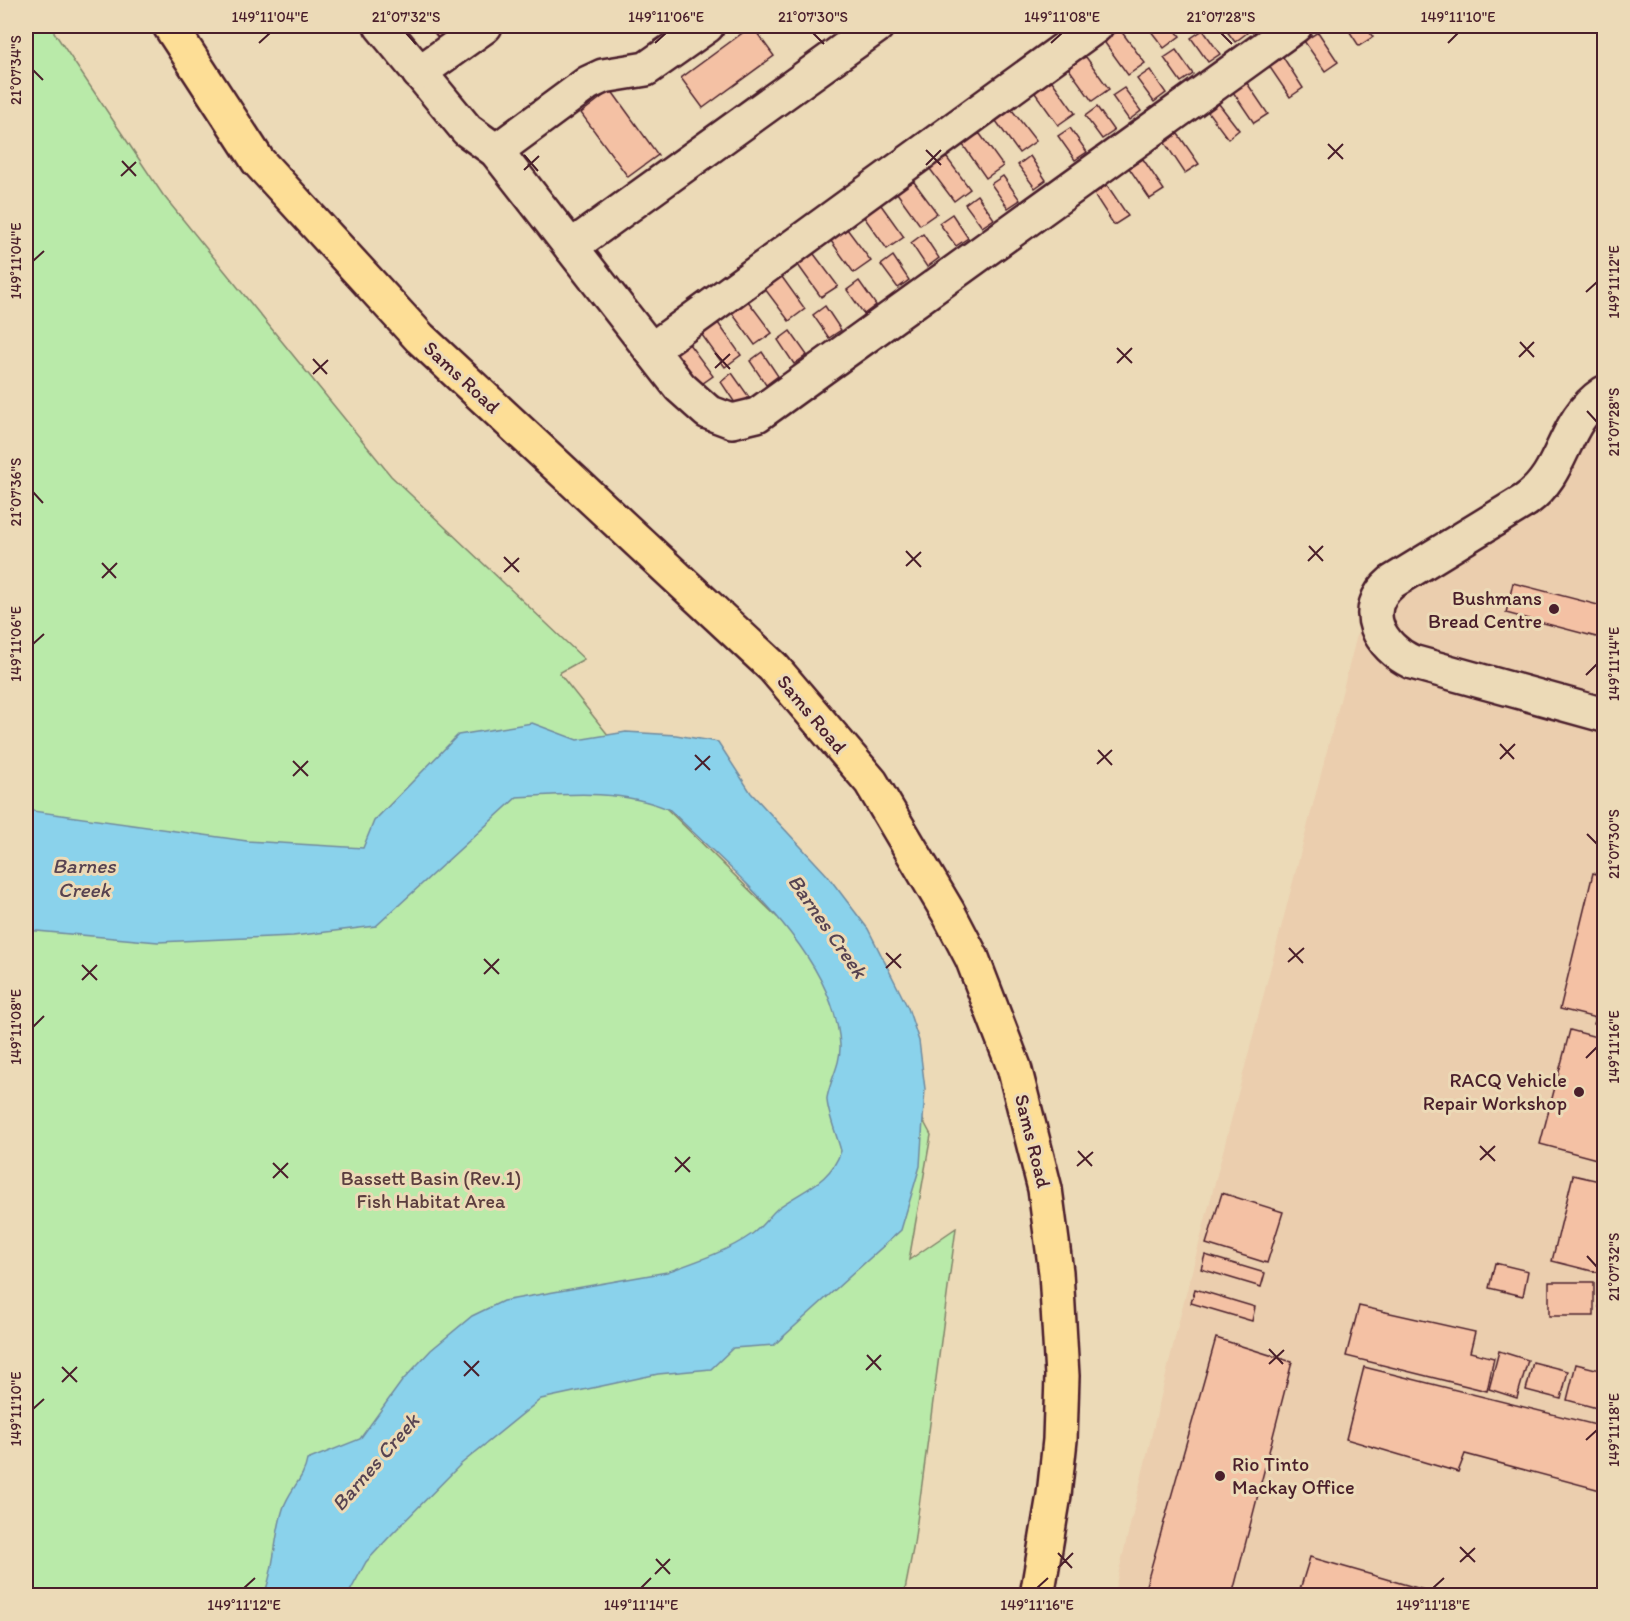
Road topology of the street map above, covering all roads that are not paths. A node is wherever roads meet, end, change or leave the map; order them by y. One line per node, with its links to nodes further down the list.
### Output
1 (170, 26): 14 (main road, Sams Road)
2 (381, 26): 8 (street)
3 (485, 26): 8 (street)
4 (707, 26): 9 (street)
5 (877, 26): 10 (street)
6 (1096, 26): 11 (street)
7 (1295, 26): 11 (street)
8 (419, 73): 9 (street)
9 (496, 151): 10 (street)
10 (571, 247): 11 (street)
11 (651, 350)
12 (1605, 393): 13 (street)
13 (1605, 715)
14 (1037, 1596)

